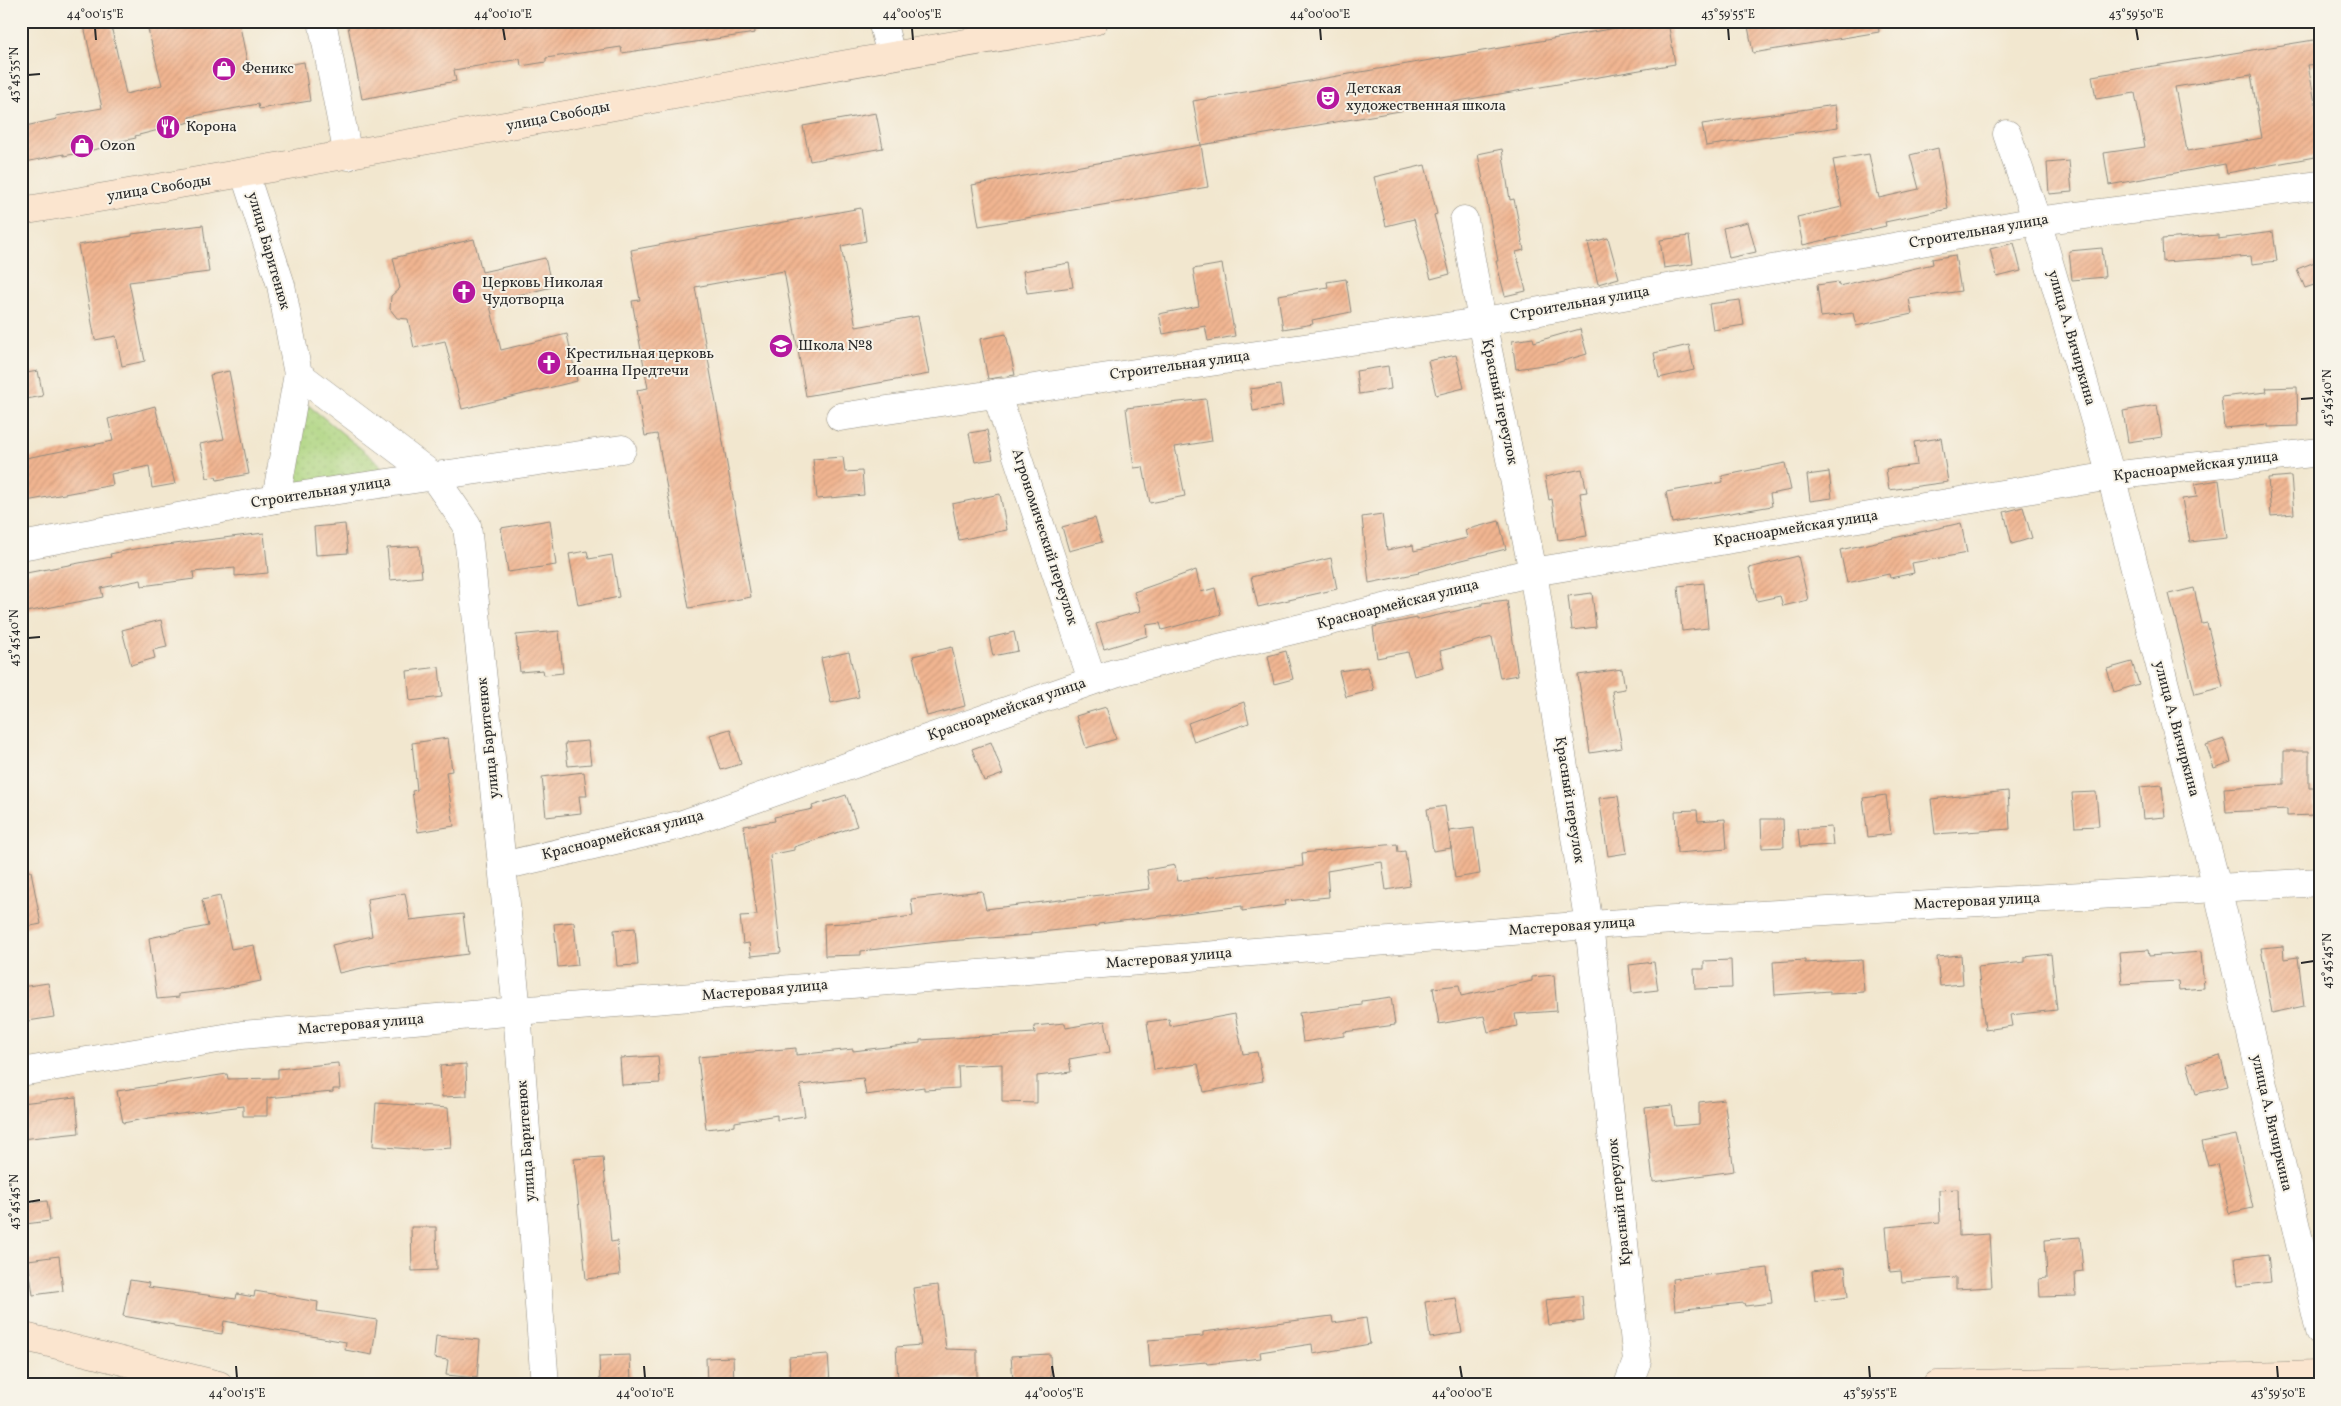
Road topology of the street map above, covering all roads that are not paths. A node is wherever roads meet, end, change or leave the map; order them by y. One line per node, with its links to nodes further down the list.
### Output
1 (322, 21): 6 (street)
2 (882, 21): 4 (street)
3 (1094, 21): 4 (main road, улица Свободы)
4 (891, 55): 6 (main road, улица Свободы)
5 (2007, 134): 11 (street, улица А. Вичиркина)
6 (348, 156): 7 (main road, улица Свободы)
7 (245, 174): 9 (main road, улица Свободы); 13 (street, улица Баритенюк)
8 (2320, 186): 11 (street, Строительная улица)
9 (21, 212)
10 (1464, 220): 12 (street, Красный переулок)
11 (2037, 220): 12 (street, Строительная улица); 19 (street, улица А. Вичиркина)
12 (1482, 321): 14 (street, Строительная улица); 22 (street, Красный переулок)
13 (298, 374): 18 (street, улица Баритенюк); 20 (street)
14 (996, 393): 15 (street, Строительная улица); 23 (street, Агрономический переулок)
15 (840, 416)
16 (622, 449): 18 (street, Строительная улица)
17 (2320, 452): 19 (street, Красноармейская улица)
18 (433, 476): 20 (street, Строительная улица); 24 (street, улица Баритенюк)
19 (2111, 476): 22 (street, Красноармейская улица); 26 (street, улица А. Вичиркина)
20 (276, 499): 21 (street, Строительная улица)
21 (21, 546)
22 (1533, 572): 23 (street, Красноармейская улица); 27 (street, Красный переулок)
23 (1092, 680): 24 (street, Красноармейская улица)
24 (502, 866): 28 (street, улица Баритенюк)
25 (2320, 882): 26 (street, Мастеровая улица)
26 (2217, 887): 27 (street, Мастеровая улица); 30 (street, улица А. Вичиркина)
27 (1589, 925): 28 (street, Мастеровая улица); 35 (street, Красный переулок)
28 (517, 1011): 29 (street, Мастеровая улица); 34 (street, улица Баритенюк)
29 (21, 1072)
30 (2320, 1331)
31 (21, 1336): 33 (main road)
32 (2320, 1375): 36 (main road)
33 (219, 1385)
34 (545, 1385)
35 (1628, 1385)
36 (1937, 1385)

